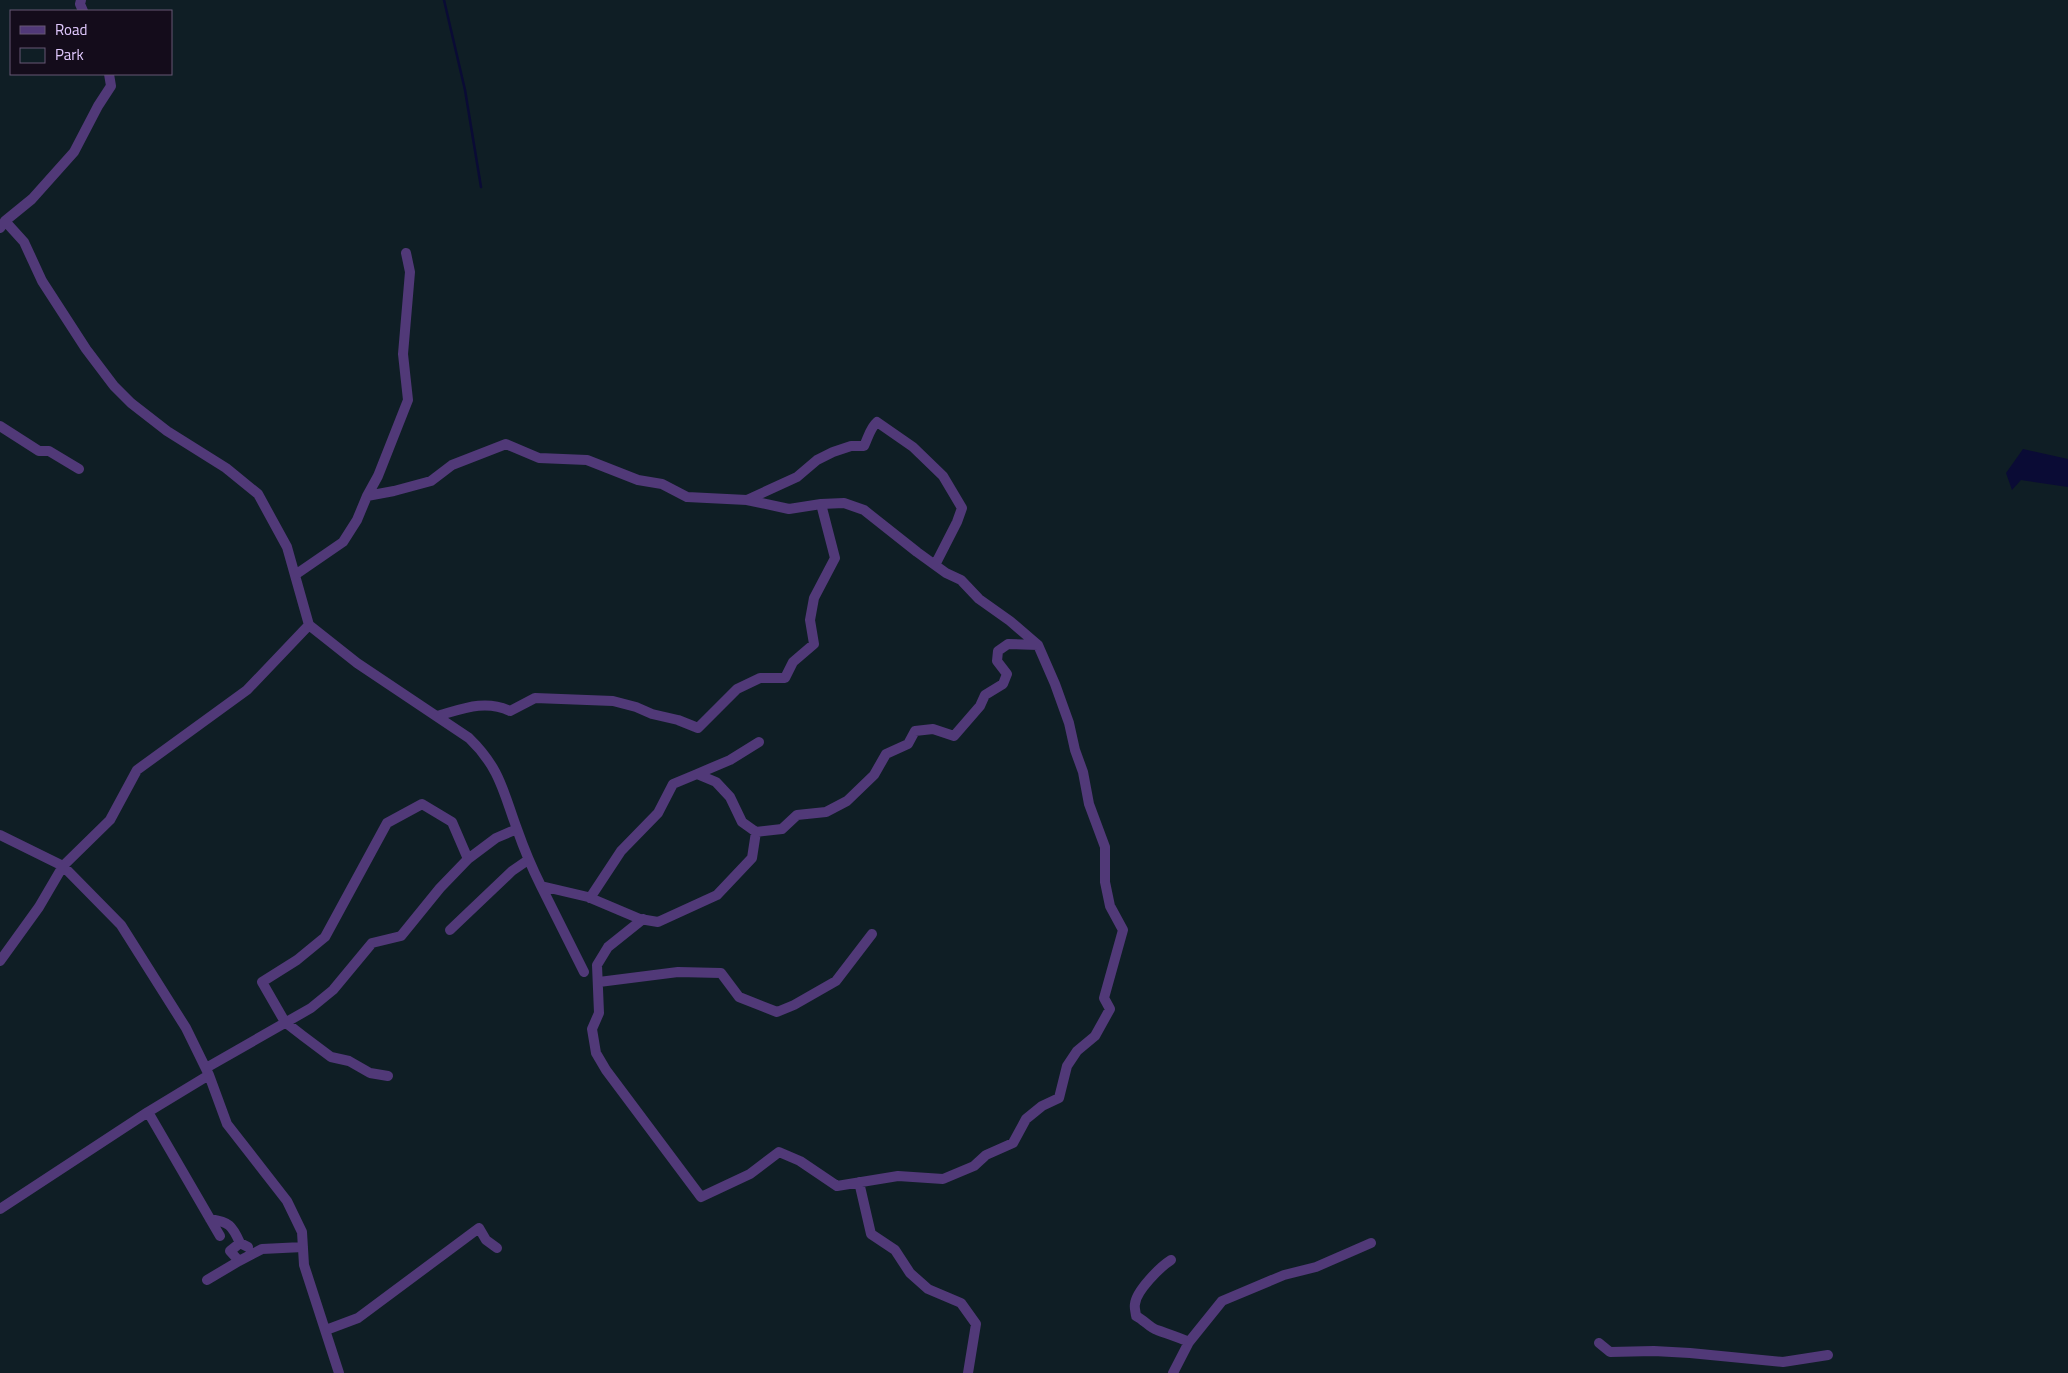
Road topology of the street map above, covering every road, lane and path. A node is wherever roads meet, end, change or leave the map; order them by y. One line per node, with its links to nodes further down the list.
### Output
1 (109, 75): 2 (street)
2 (2, 224): 10 (street)
3 (406, 253): 6 (street)
4 (0, 426): 5 (street)
5 (79, 469)
6 (367, 496): 7 (street); 10 (street)
7 (747, 500): 8 (street); 9 (street)
8 (821, 504): 9 (street); 13 (street)
9 (935, 565): 12 (street)
10 (295, 575): 11 (street)
11 (309, 625): 13 (street); 21 (street)
12 (1038, 645): 17 (street); 34 (street)
13 (437, 716): 16 (street)
14 (759, 742): 15 (street)
15 (697, 774): 17 (street); 23 (street)
16 (517, 829): 19 (street); 20 (street)
17 (756, 832): 24 (street)
18 (0, 835): 21 (street)
19 (468, 859): 30 (street); 30 (street)
20 (528, 860): 22 (street); 25 (street)
21 (63, 866): 27 (street); 31 (street)
22 (541, 886): 23 (street); 28 (street)
23 (590, 898): 24 (street)
24 (643, 920): 29 (street)
25 (450, 930)
26 (872, 934): 29 (street)
27 (0, 961)
28 (584, 972)
29 (599, 982): 34 (street)
30 (285, 1022): 31 (street); 32 (street)
31 (208, 1071): 33 (street); 39 (street)
32 (388, 1076)
33 (148, 1112): 35 (street); 36 (street)
34 (859, 1182): 49 (street)
35 (0, 1209)
36 (210, 1219): 37 (street); 42 (street)
37 (220, 1236)
38 (1371, 1243): 45 (street)
39 (303, 1247): 42 (street); 44 (street)
40 (496, 1248): 44 (street)
41 (1171, 1260): 45 (street)
42 (239, 1261): 43 (street)
43 (207, 1280)
44 (326, 1330): 48 (street)
45 (1189, 1342): 50 (street)
46 (1599, 1343): 47 (street)
47 (1828, 1355)
48 (339, 1373)
49 (968, 1373)
50 (1173, 1373)

